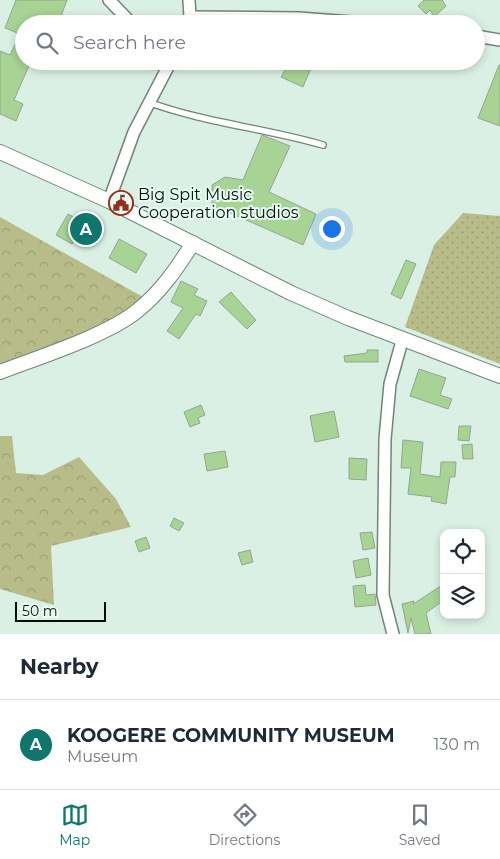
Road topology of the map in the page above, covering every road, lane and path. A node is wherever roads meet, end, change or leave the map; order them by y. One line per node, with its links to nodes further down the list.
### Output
1 (109, 0): 3 (street)
2 (189, 0): 4 (street)
3 (123, 15)
4 (189, 15)
5 (485, 38): 6 (street)
6 (500, 40)
7 (164, 70): 9 (street)
8 (166, 70): 9 (street)
9 (165, 73): 10 (street)
10 (148, 102): 11 (lane); 13 (street)
11 (323, 145)
12 (0, 152): 13 (street)
13 (108, 200): 14 (street)
14 (193, 243): 15 (street); 16 (street)
15 (402, 341): 17 (street); 18 (street)
16 (0, 372)
17 (500, 376)
18 (393, 634)

